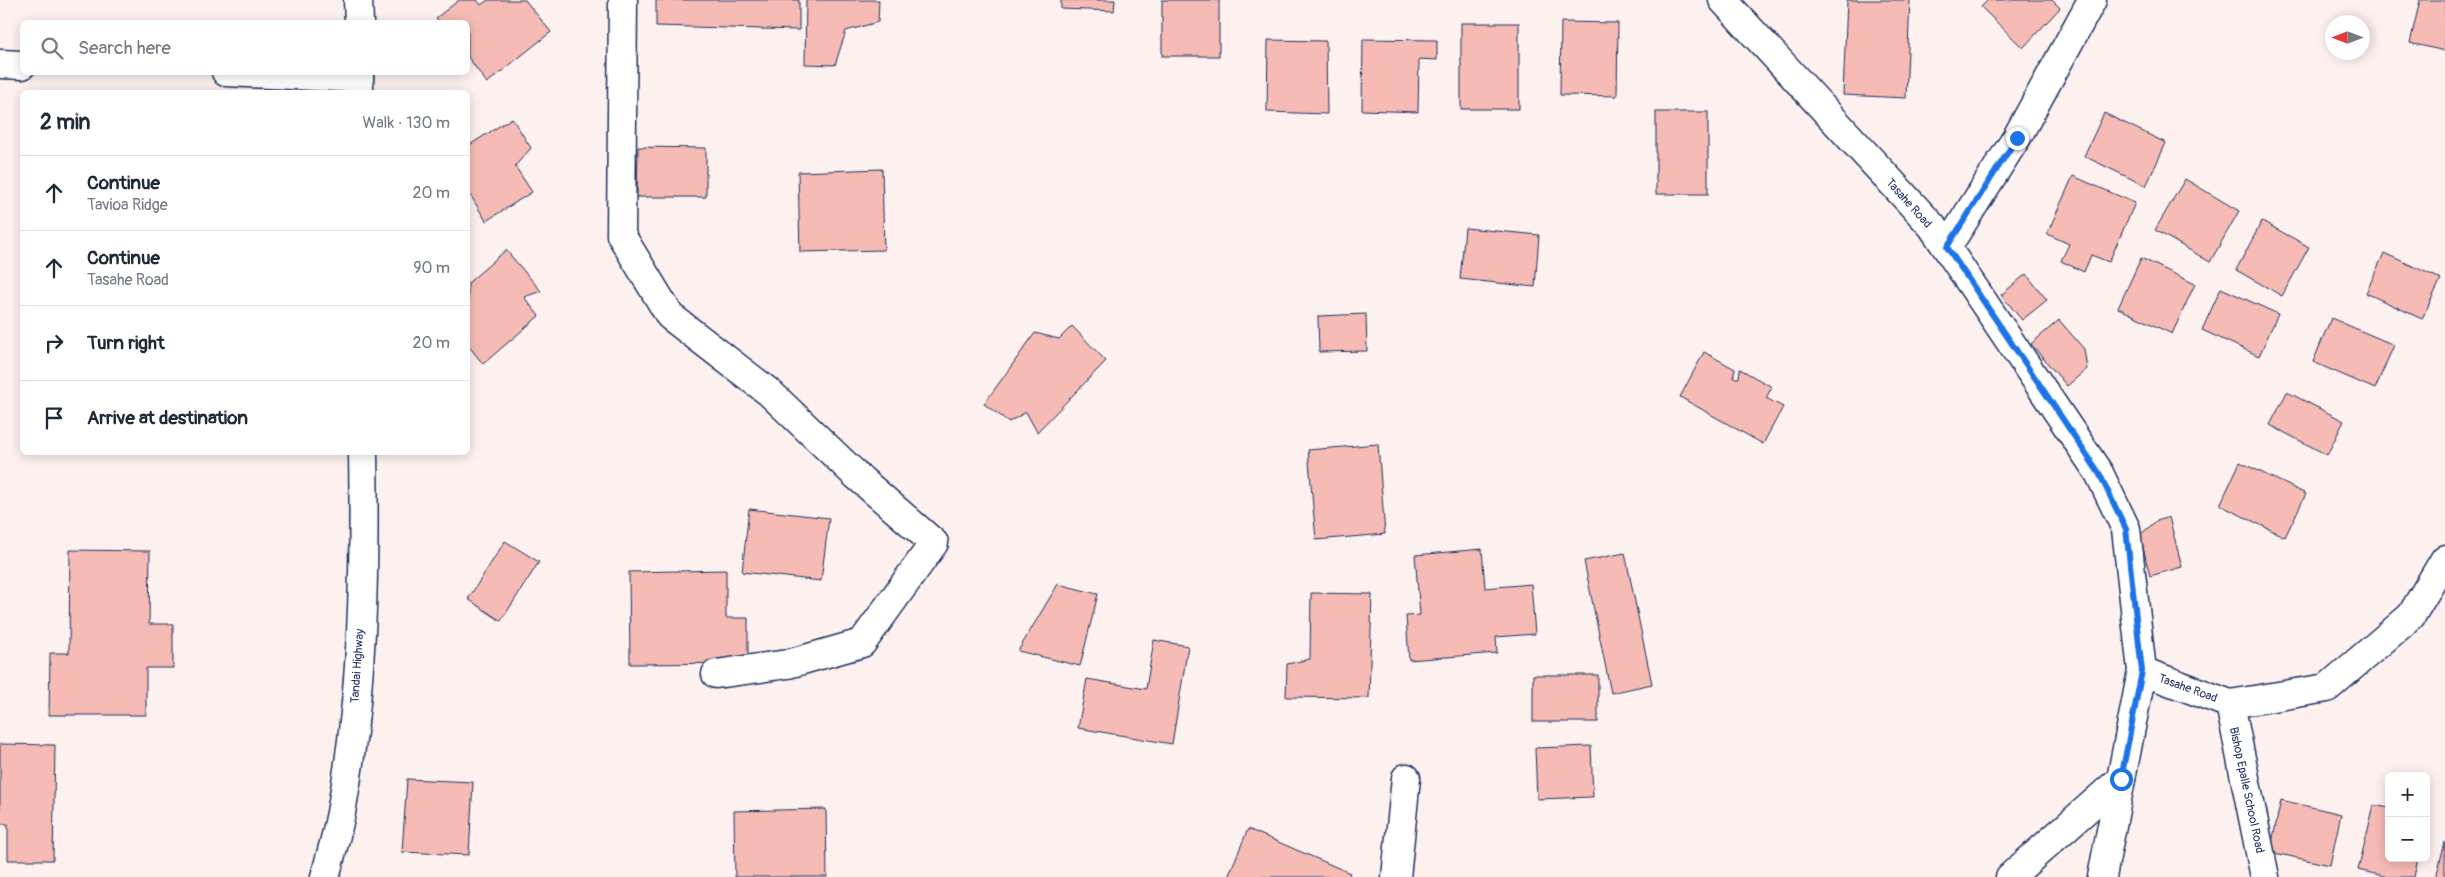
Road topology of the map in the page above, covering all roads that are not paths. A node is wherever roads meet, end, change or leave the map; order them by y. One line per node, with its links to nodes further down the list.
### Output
1 (358, 0): 5 (street)
2 (623, 0): 14 (street)
3 (1723, 0): 10 (street, Tasahe Road)
4 (2092, 0): 10 (street)
5 (358, 20)
6 (0, 64): 7 (street)
7 (20, 65)
8 (270, 75): 9 (street)
9 (359, 81)
10 (1947, 247): 13 (street, Tasahe Road)
11 (363, 455): 19 (street, Tandai Highway)
12 (2445, 558): 15 (street, Tasahe Road)
13 (2142, 671): 15 (street, Tasahe Road); 17 (street)
14 (716, 674)
15 (2230, 704): 18 (street, Bishop Epalle School Road)
16 (1406, 778): 20 (street)
17 (2121, 779): 21 (street); 22 (street)
18 (2267, 876)
19 (325, 877)
20 (1396, 877)
21 (2010, 877)
22 (2102, 877)

